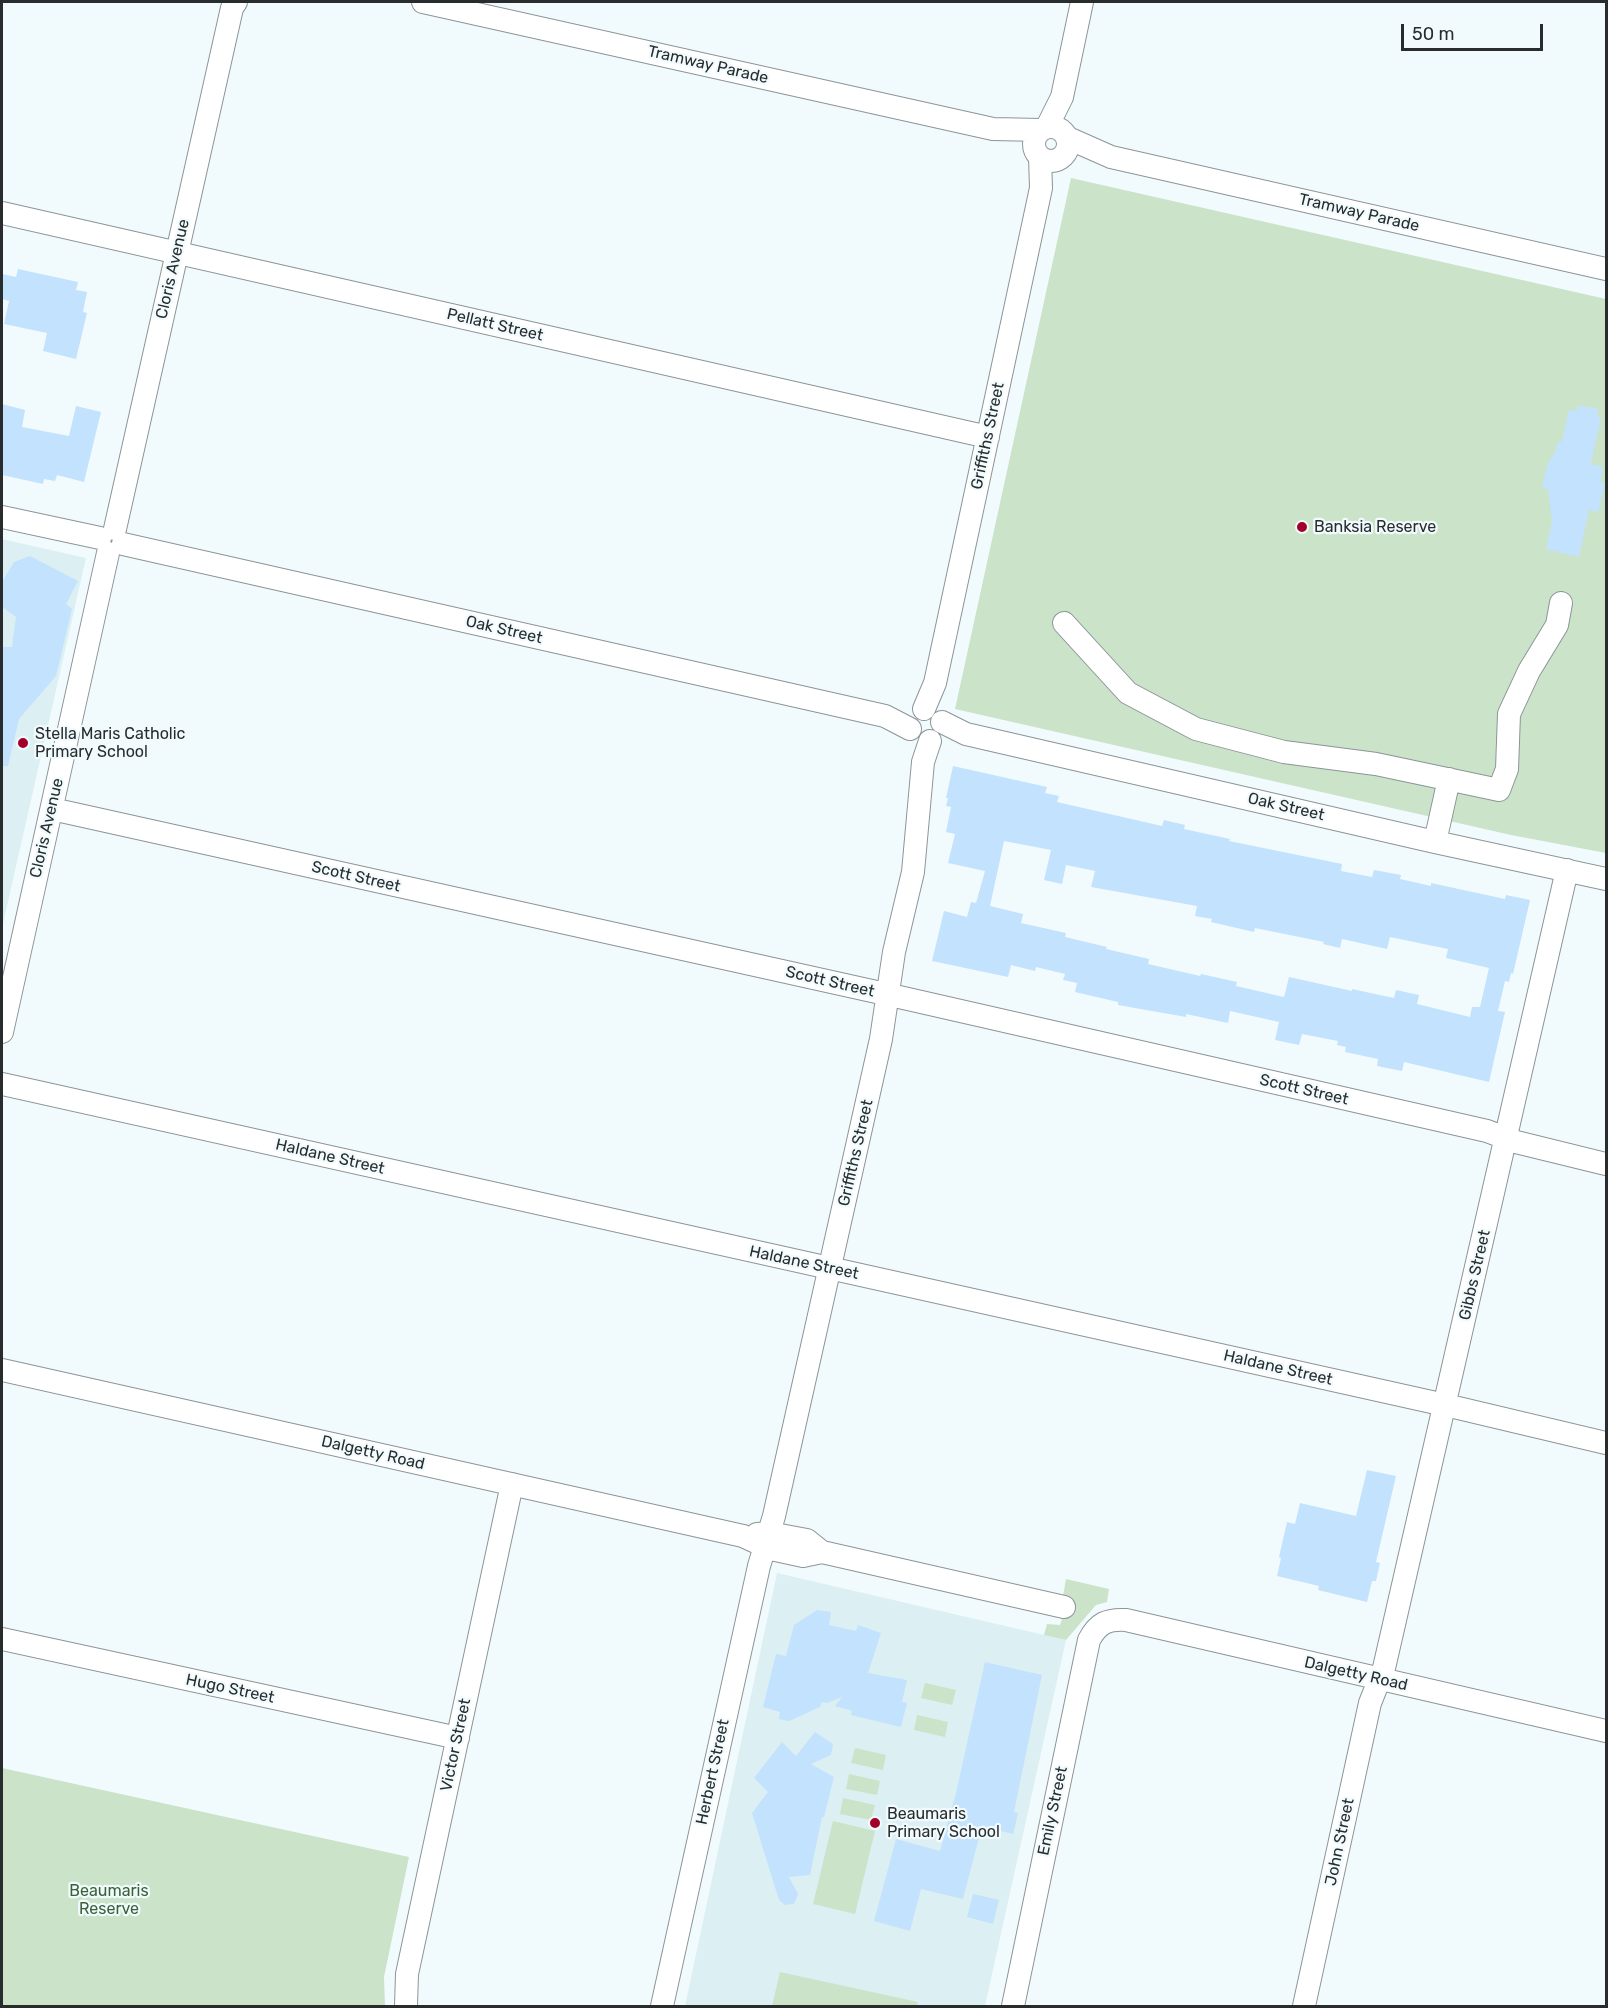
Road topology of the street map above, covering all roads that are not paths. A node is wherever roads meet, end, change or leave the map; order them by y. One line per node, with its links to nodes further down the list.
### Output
1 (423, 2): 4 (street, Tramway Parade)
2 (1082, 2): 4 (street, Griffiths Street)
3 (233, 4): 6 (street, Cloris Avenue)
4 (1051, 144): 7 (street, Tramway Parade); 8 (street, Griffiths Street)
5 (2, 213): 6 (street, Pellatt Street)
6 (177, 253): 8 (street, Pellatt Street); 10 (street, Cloris Avenue)
7 (1606, 269)
8 (988, 437): 13 (street, Griffiths Street)
9 (2, 517): 10 (street, Oak Street)
10 (112, 541): 13 (street, Oak Street); 15 (street, Cloris Avenue)
11 (1561, 603): 14 (street)
12 (1064, 623): 14 (street)
13 (927, 725): 16 (street, Oak Street); 19 (street, Griffiths Street)
14 (1449, 779): 16 (street)
15 (52, 809): 19 (street, Scott Street); 20 (street, Cloris Avenue)
16 (1435, 842): 17 (street, Oak Street)
17 (1567, 870): 18 (street, Oak Street); 22 (street, Gibbs Street)
18 (1606, 879)
19 (888, 995): 22 (street, Scott Street); 24 (street, Griffiths Street)
20 (2, 1032)
21 (2, 1083): 24 (street, Haldane Street)
22 (1506, 1139): 23 (street, Scott Street); 26 (street, Gibbs Street)
23 (1606, 1164)
24 (830, 1269): 26 (street, Haldane Street); 29 (street, Griffiths Street)
25 (2, 1370): 28 (street, Dalgetty Road)
26 (1445, 1405): 27 (street, Haldane Street); 33 (street, Gibbs Street)
27 (1606, 1443)
28 (512, 1484): 29 (street, Dalgetty Road); 35 (street, Victor Street)
29 (767, 1539): 30 (street, Dalgetty Road); 37 (street, Herbert Street)
30 (1064, 1607)
31 (1105, 1621): 33 (street, Dalgetty Road); 38 (street, Emily Street)
32 (2, 1639): 35 (street, Hugo Street)
33 (1379, 1679): 34 (street, Dalgetty Road); 39 (street, John Street)
34 (1606, 1731)
35 (458, 1738): 36 (street, Victor Street)
36 (406, 2007)
37 (662, 2007)
38 (1013, 2007)
39 (1304, 2007)

